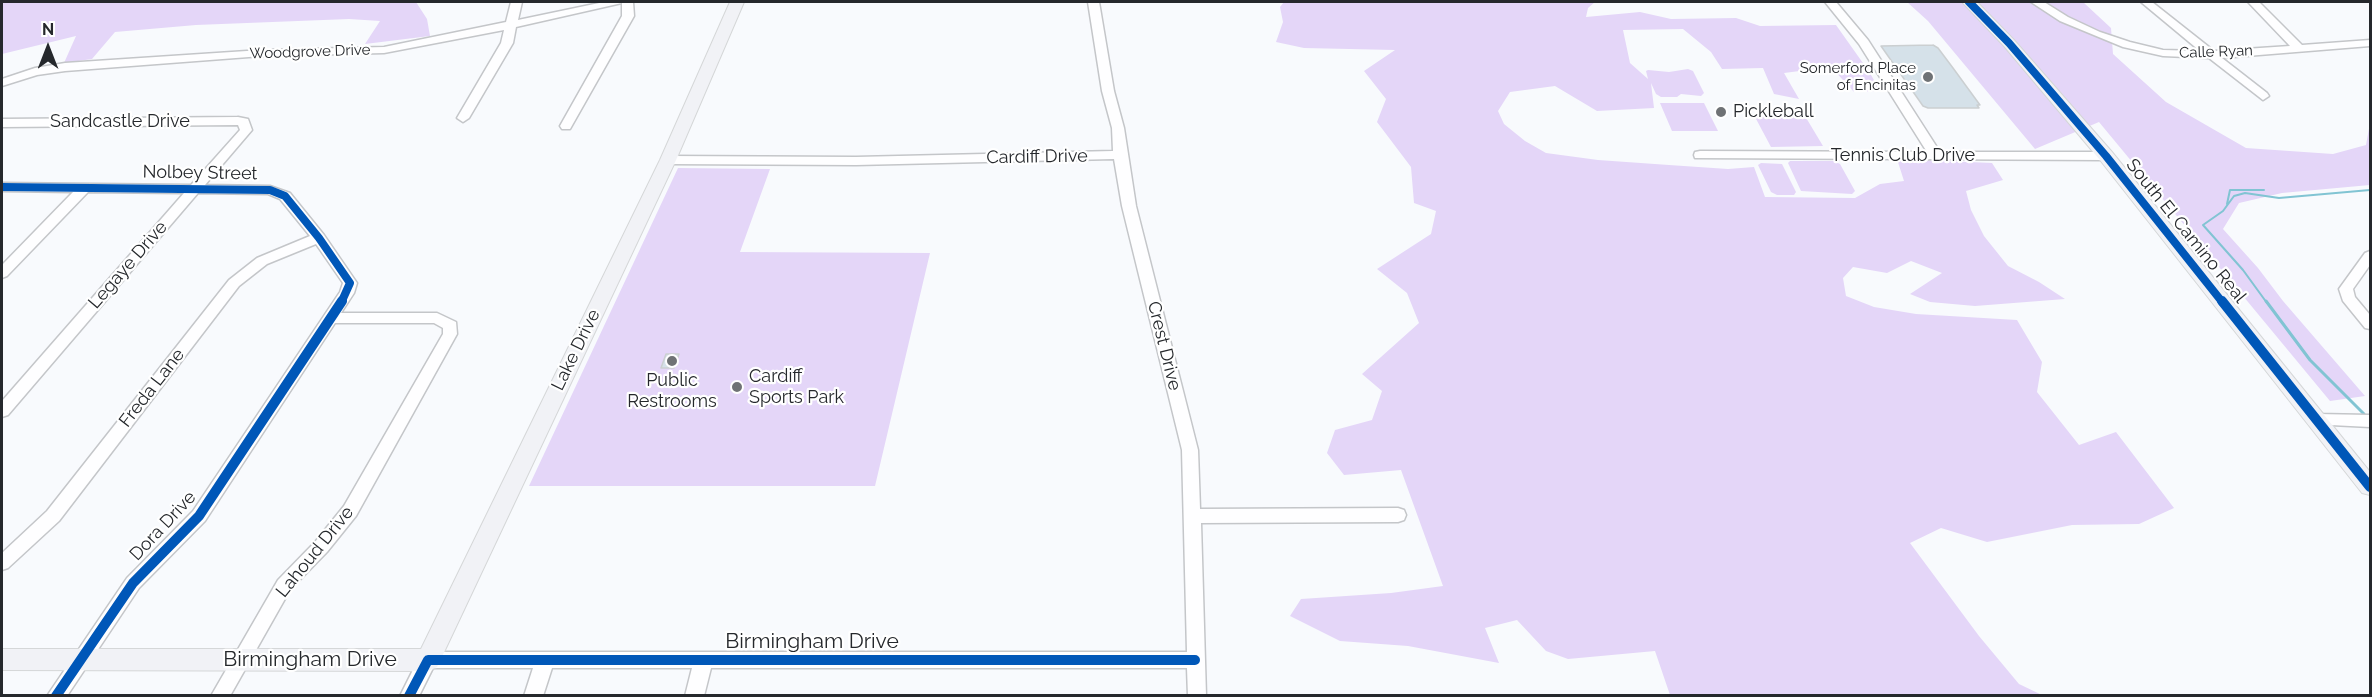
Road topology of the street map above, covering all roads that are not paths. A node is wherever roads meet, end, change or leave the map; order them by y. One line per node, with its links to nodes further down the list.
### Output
1 (516, 2): 11 (street)
2 (617, 2): 11 (street, Woodgrove Drive)
3 (627, 2): 20 (street)
4 (737, 2): 25 (main road, Lake Drive)
5 (1093, 2): 21 (street, Crest Drive)
6 (1832, 2): 23 (street)
7 (1969, 2): 24 (main road, South El Camino Real)
8 (2037, 2): 14 (street, Calle Ryan)
9 (2146, 2): 14 (street)
10 (2253, 2): 13 (street)
11 (510, 24): 15 (street, Woodgrove Drive); 17 (street)
12 (2370, 43): 13 (street, Calle Ryan)
13 (2298, 47): 14 (street, Calle Ryan)
14 (2210, 55): 16 (street)
15 (2, 82)
16 (2263, 96)
17 (463, 118)
18 (238, 121): 19 (street, Sandcastle Drive); 28 (street, Legaye Drive)
19 (2, 123)
20 (566, 126)
21 (1120, 155): 25 (street, Cardiff Drive); 41 (street, Crest Drive)
22 (1700, 155): 23 (street, Tennis Club Drive)
23 (1936, 156): 24 (street, Tennis Club Drive)
24 (2106, 156): 37 (main road, South El Camino Real)
25 (668, 160): 46 (main road, Lake Drive)
26 (2, 187): 27 (street, Nolbey Street)
27 (84, 188): 28 (street, Nolbey Street); 32 (street)
28 (194, 189): 29 (street, Nolbey Street); 36 (street, Legaye Drive)
29 (320, 238): 34 (street, Nolbey Street); 42 (street, Freda Lane)
30 (2370, 256): 35 (street)
31 (2, 257): 32 (street)
32 (17, 257): 33 (street)
33 (2, 273)
34 (331, 318): 44 (street, Dora Drive); 45 (street, Lahoud Drive)
35 (2370, 324)
36 (2, 411)
37 (2317, 420): 38 (street); 39 (main road, South El Camino Real)
38 (2370, 421)
39 (2370, 487)
40 (1398, 515): 41 (street)
41 (1192, 516): 49 (street, Crest Drive)
42 (2, 564)
43 (2, 660): 44 (main road, Birmingham Drive)
44 (81, 660): 45 (main road, Birmingham Drive); 50 (street, Dora Drive)
45 (240, 660): 46 (main road, Birmingham Drive); 51 (street, Lahoud Drive)
46 (428, 660): 47 (street, Birmingham Drive); 52 (street, Lake Drive)
47 (546, 660): 48 (street, Birmingham Drive); 53 (street)
48 (704, 660): 49 (street, Birmingham Drive); 54 (street)
49 (1195, 660): 55 (street, Crest Drive)
50 (56, 696)
51 (220, 696)
52 (410, 696)
53 (533, 696)
54 (694, 696)
55 (1197, 696)

